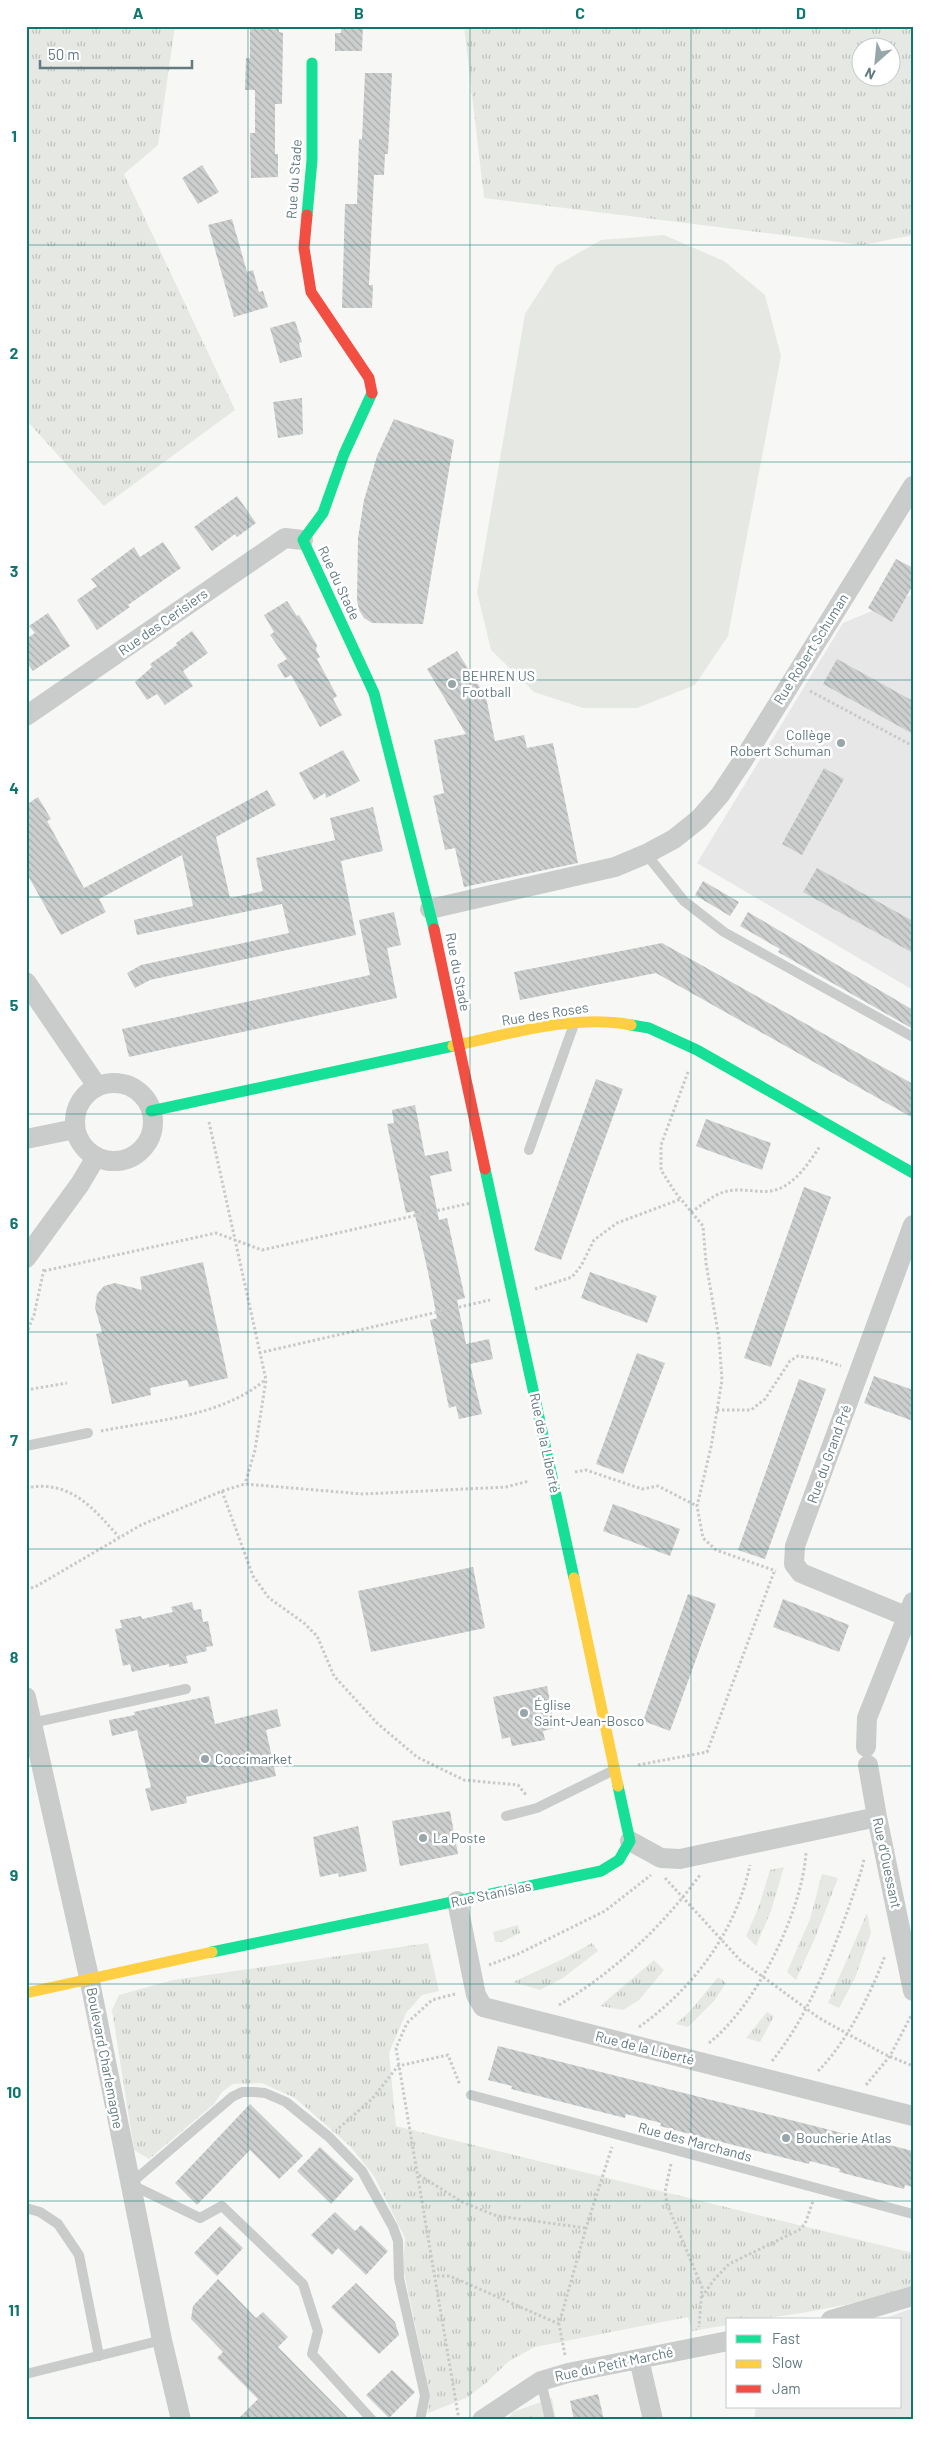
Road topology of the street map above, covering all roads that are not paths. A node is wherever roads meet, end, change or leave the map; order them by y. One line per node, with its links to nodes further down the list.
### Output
1 (312, 63): 3 (street, Rue du Stade)
2 (913, 486): 5 (street, Rue Robert Schuman)
3 (303, 540): 4 (street, Rue des Cerisiers); 6 (street, Rue du Stade)
4 (26, 716)
5 (646, 854): 6 (street, Rue Robert Schuman); 9 (lane)
6 (430, 909): 10 (street, Rue du Stade)
7 (26, 982): 11 (street)
8 (575, 1023): 10 (street, Rue des Roses); 15 (lane); 17 (street, Rue des Roses)
9 (913, 1037)
10 (457, 1045): 12 (street, Rue des Roses); 26 (street, Rue de la Liberté)
11 (97, 1086): 12 (street); 13 (street)
12 (151, 1111): 16 (street)
13 (75, 1129): 14 (street); 16 (street)
14 (26, 1139)
15 (529, 1150)
16 (96, 1157): 19 (street)
17 (913, 1173)
18 (913, 1225): 22 (street, Rue du Grand Pré)
19 (30, 1253)
20 (88, 1433): 21 (lane)
21 (26, 1446)
22 (910, 1610): 28 (street, Rue d'Ouessant)
23 (186, 1689): 25 (lane)
24 (26, 1697): 25 (street, Boulevard Charlemagne)
25 (32, 1723): 31 (street, Boulevard Charlemagne)
26 (615, 1769): 27 (lane); 29 (street, Rue de la Liberté)
27 (506, 1816)
28 (877, 1817): 29 (street); 32 (street, Rue d'Ouessant)
29 (630, 1841): 30 (street, Rue Stanislas)
30 (457, 1901): 31 (street, Rue Stanislas); 35 (street, Rue de la Liberté)
31 (89, 1977): 33 (street, Rue Stanislas); 36 (street, Boulevard Charlemagne)
32 (913, 1991)
33 (26, 1993)
34 (471, 2096): 38 (lane, Rue des Marchands)
35 (913, 2116)
36 (130, 2184): 41 (street, Boulevard Charlemagne); 48 (lane); 49 (lane)
37 (26, 2208): 43 (lane)
38 (913, 2214)
39 (913, 2296): 40 (street)
40 (838, 2318)
41 (162, 2340): 43 (lane); 47 (street, Boulevard Charlemagne)
42 (726, 2341): 44 (street, Rue du Petit Marché)
43 (99, 2356): 45 (lane)
44 (639, 2359): 46 (street, Rue du Petit Marché); 52 (street)
45 (26, 2374)
46 (541, 2381): 50 (street, Rue du Petit Marché); 51 (lane)
47 (181, 2420)
48 (372, 2420)
49 (420, 2420)
50 (482, 2420)
51 (550, 2420)
52 (653, 2420)

